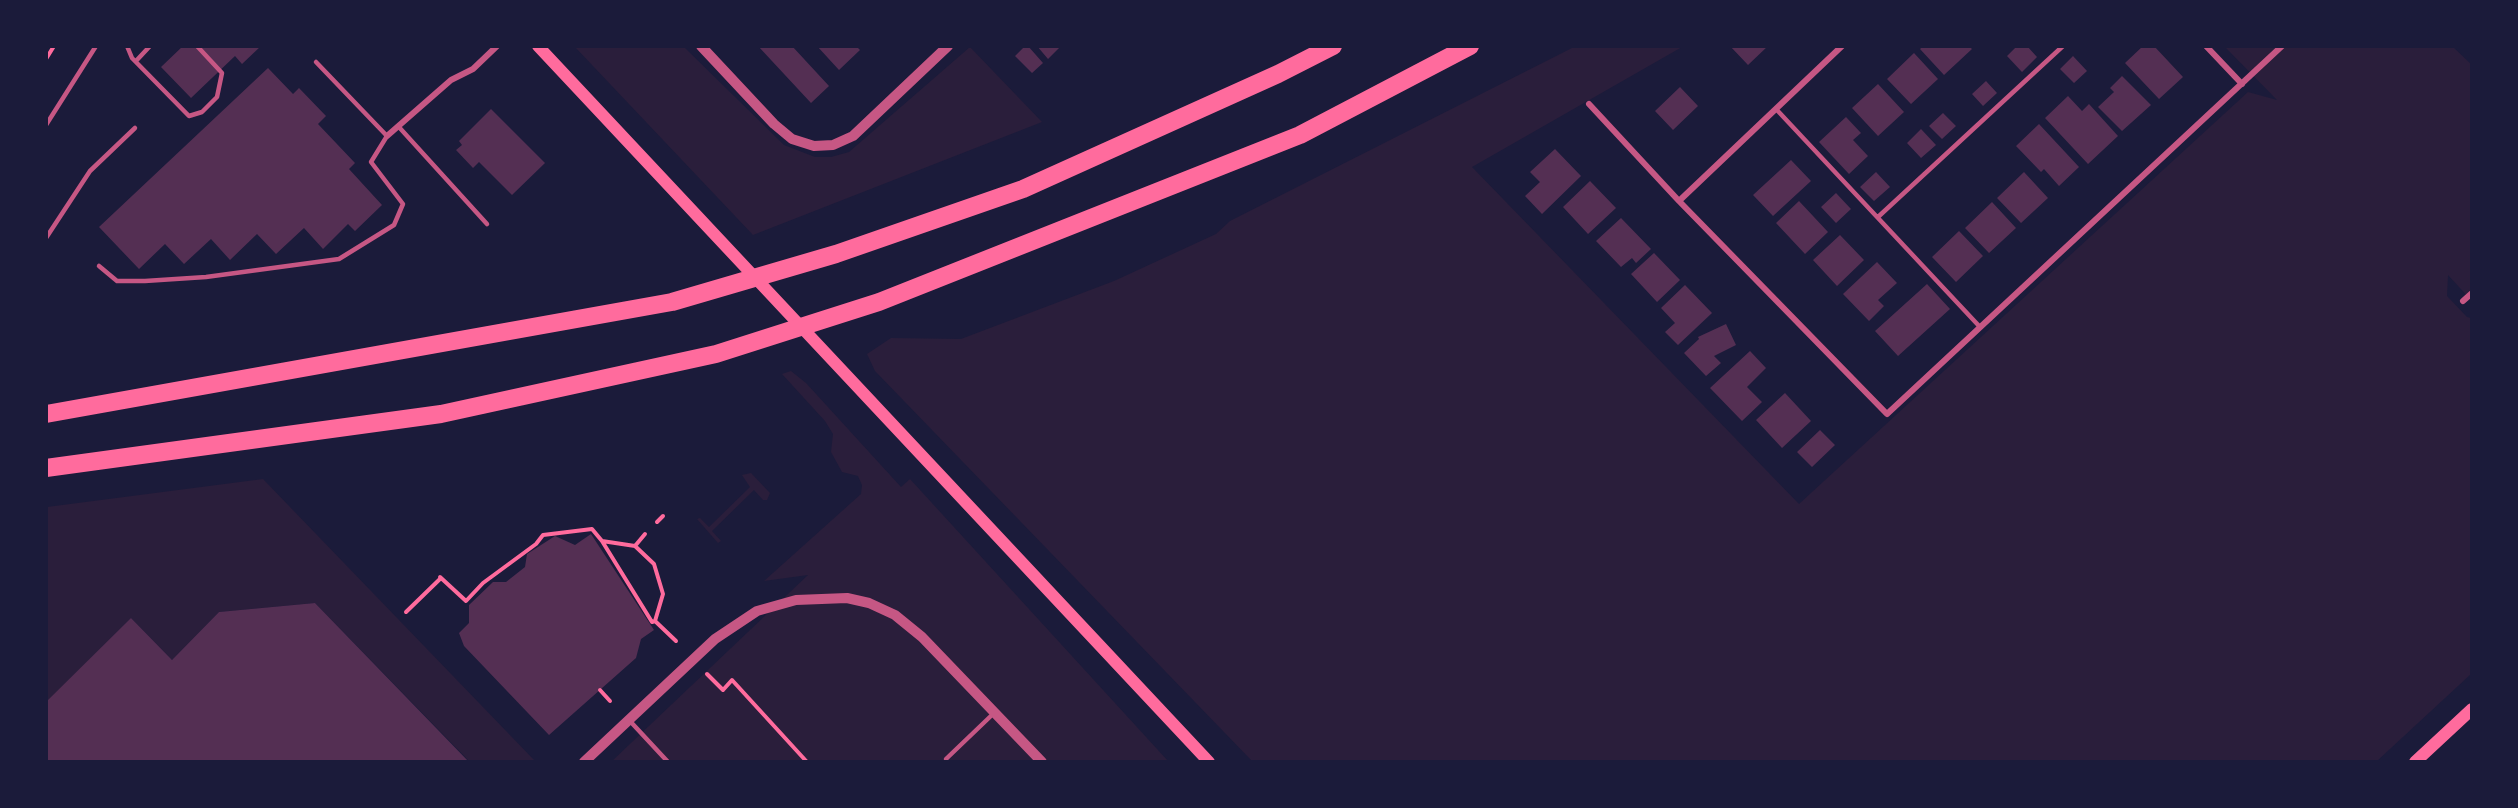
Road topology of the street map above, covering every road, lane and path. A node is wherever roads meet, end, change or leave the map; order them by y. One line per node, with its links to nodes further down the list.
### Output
1 (54, 46): 16 (path)
2 (96, 46): 22 (lane)
3 (127, 46): 17 (lane)
4 (150, 46): 17 (lane)
5 (197, 46): 17 (lane)
6 (497, 46): 23 (street)
7 (538, 46): 59 (main road)
8 (701, 46): 9 (street)
9 (948, 46)
10 (1333, 46): 34 (highway)
11 (1470, 46): 35 (highway)
12 (1842, 46): 21 (street)
13 (2063, 46): 27 (lane)
14 (2206, 46): 19 (street)
15 (2282, 46): 19 (street)
16 (46, 59)
17 (136, 61)
18 (316, 62): 25 (lane)
19 (2242, 84): 33 (street)
20 (1589, 104): 26 (street)
21 (1776, 109): 26 (street); 27 (lane)
22 (46, 125)
23 (398, 126): 25 (street); 28 (lane)
24 (135, 128): 29 (lane)
25 (387, 136): 30 (lane)
26 (1679, 201): 33 (street)
27 (1878, 217): 33 (lane)
28 (487, 224)
29 (46, 238)
30 (99, 266)
31 (2472, 293): 32 (street)
32 (2463, 301)
33 (1980, 327)
34 (46, 414)
35 (46, 468)
36 (663, 516): 37 (path)
37 (657, 522)
38 (645, 534): 42 (path)
39 (540, 539): 40 (path); 41 (path); 43 (path)
40 (602, 541): 42 (path); 46 (path)
41 (543, 544)
42 (635, 546): 46 (path)
43 (476, 591): 44 (path); 45 (path)
44 (480, 595)
45 (406, 612)
46 (655, 621): 47 (path)
47 (676, 641)
48 (707, 674): 57 (path)
49 (600, 690): 50 (path)
50 (610, 701)
51 (2472, 709): 60 (main road)
52 (995, 712): 53 (street); 54 (lane); 58 (street)
53 (628, 720): 55 (street); 56 (lane)
54 (946, 759)
55 (584, 762)
56 (668, 762)
57 (807, 762)
58 (1042, 762)
59 (1209, 762)
60 (2415, 762)

